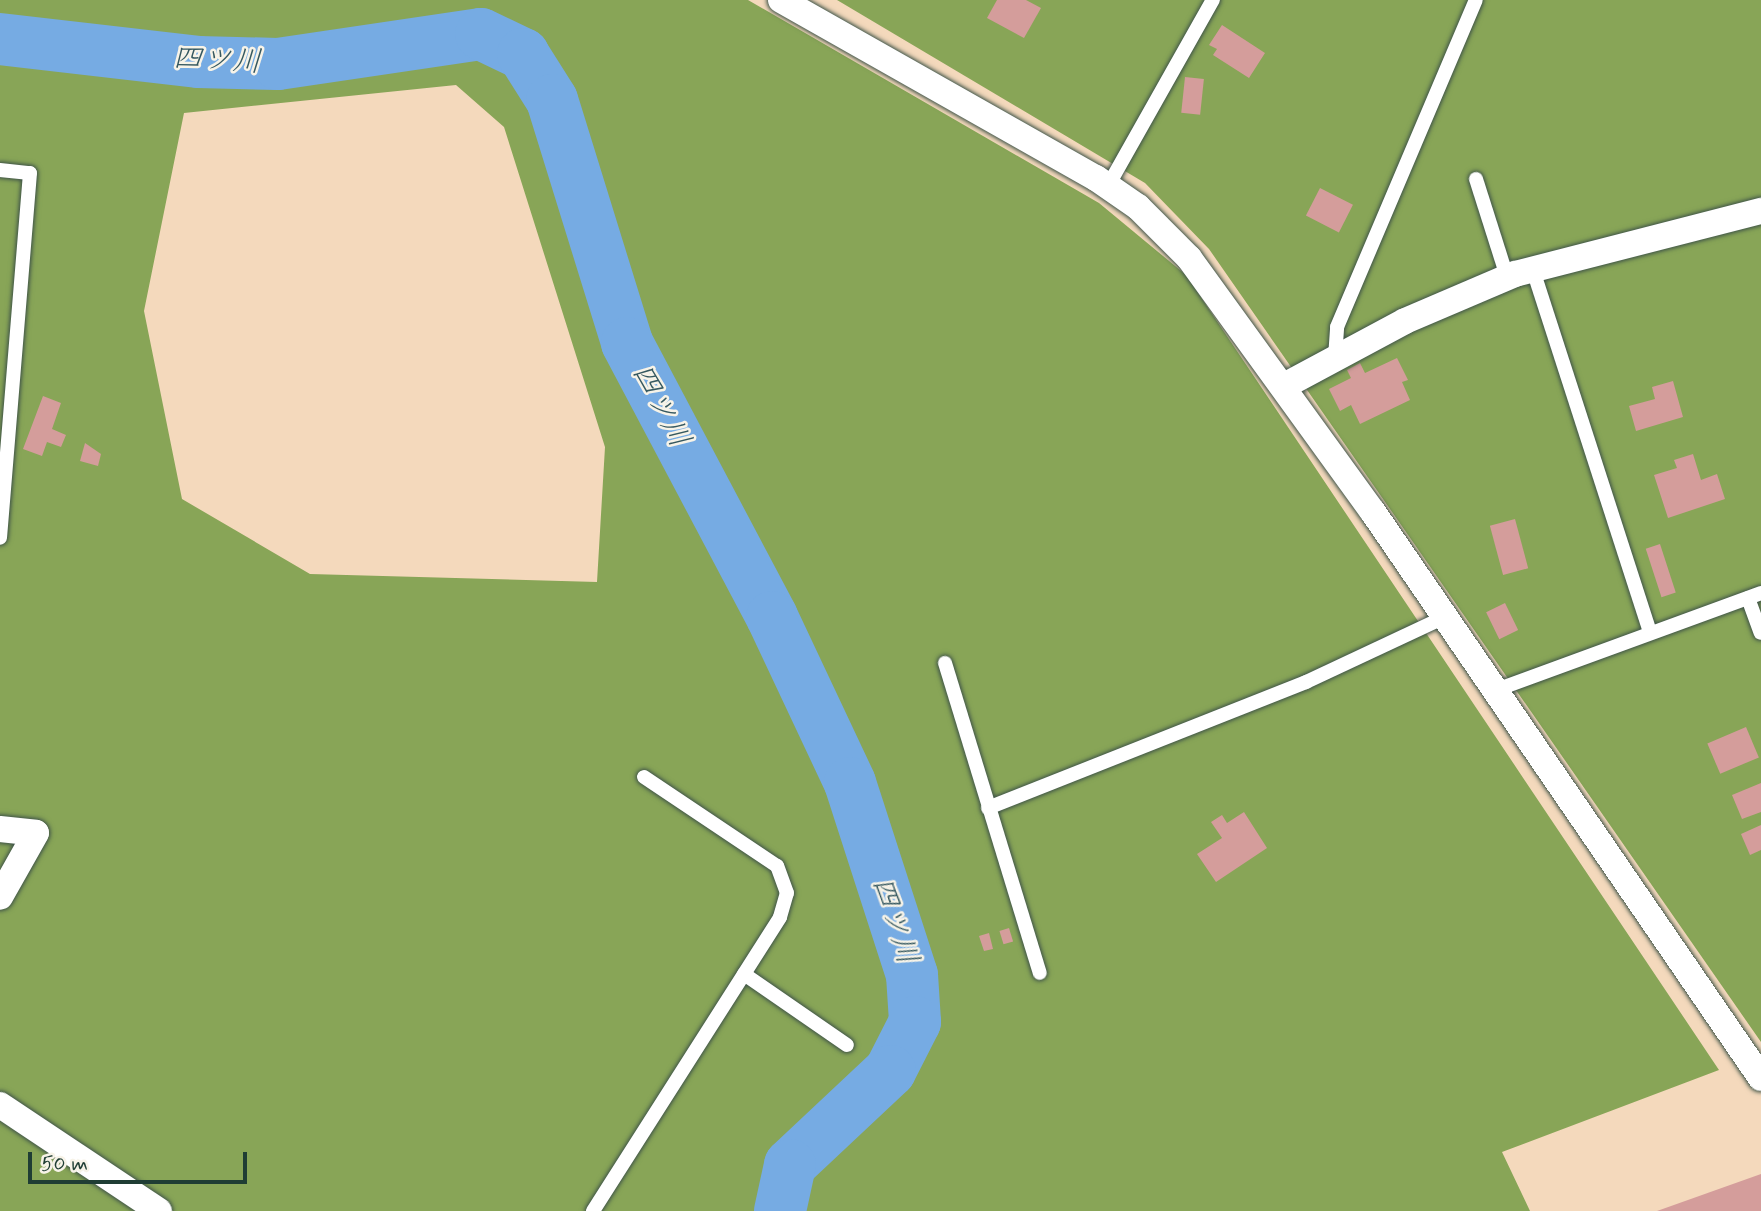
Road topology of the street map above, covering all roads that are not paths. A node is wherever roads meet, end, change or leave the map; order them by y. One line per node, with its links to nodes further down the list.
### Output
1 (1213, 0): 6 (lane)
2 (1476, 0): 10 (lane)
3 (794, 3): 6 (street)
4 (0, 170): 11 (lane)
5 (1476, 180): 9 (lane)
6 (1108, 186): 12 (street)
7 (1761, 211): 8 (street)
8 (1533, 270): 9 (street); 16 (lane)
9 (1507, 277): 10 (street)
10 (1335, 358): 12 (street)
11 (6, 384): 13 (lane)
12 (1284, 386): 15 (street)
13 (0, 538)
14 (1755, 596): 16 (lane); 17 (lane)
15 (1445, 617): 19 (street); 21 (lane)
16 (1650, 633): 19 (lane)
17 (1761, 633)
18 (945, 663): 21 (lane)
19 (1496, 690): 27 (street)
20 (644, 777): 25 (lane)
21 (988, 808): 24 (lane)
22 (0, 829): 23 (street)
23 (0, 897)
24 (1040, 973)
25 (744, 974): 26 (lane); 30 (lane)
26 (847, 1045)
27 (1761, 1078)
28 (0, 1105): 29 (street)
29 (159, 1211)
30 (593, 1211)

